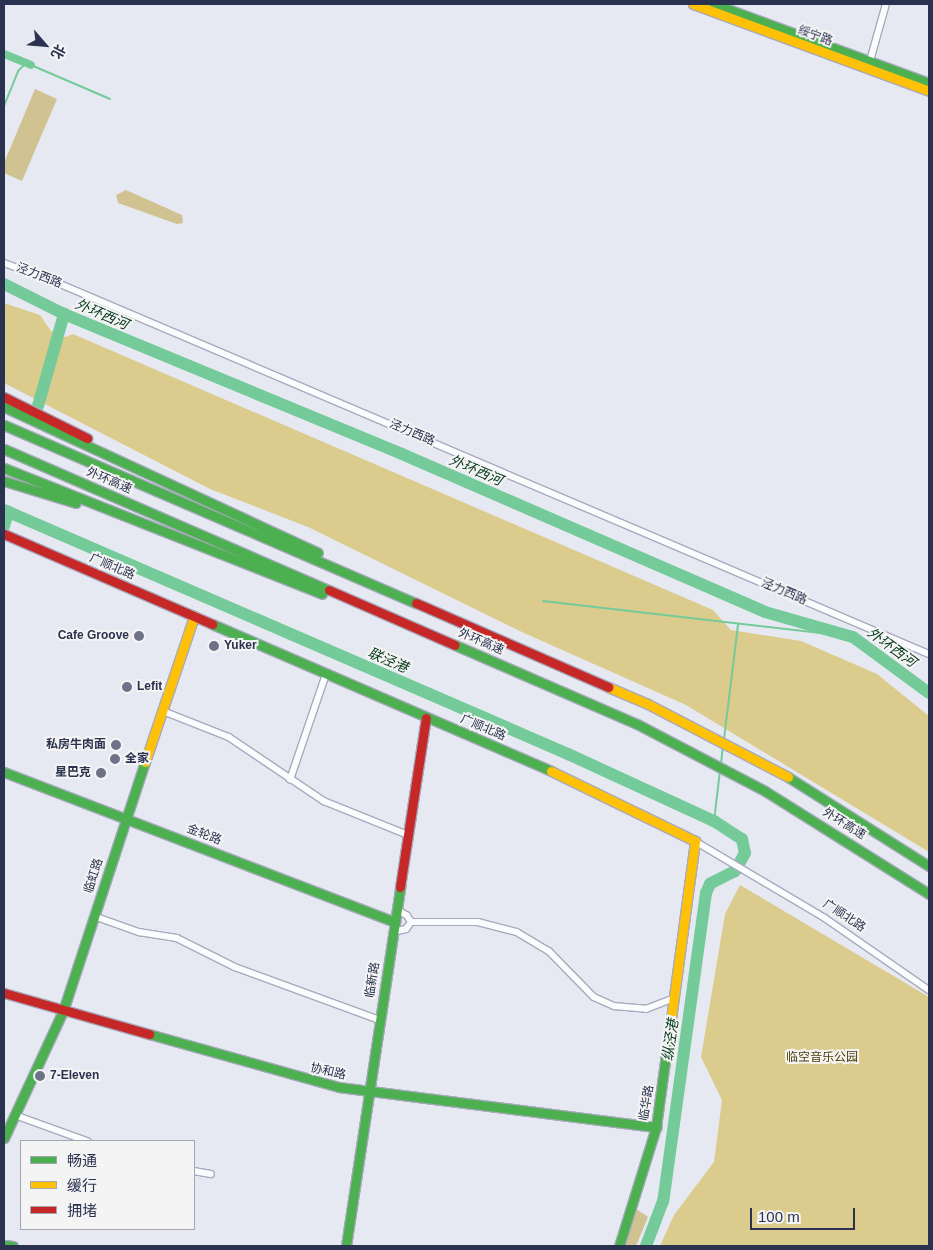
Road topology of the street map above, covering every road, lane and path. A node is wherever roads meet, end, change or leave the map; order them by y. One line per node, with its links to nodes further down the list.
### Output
1 (693, 4): 6 (main road, 绥宁路)
2 (714, 4): 4 (main road, 绥宁路)
3 (886, 4): 4 (street)
4 (870, 61): 5 (main road, 绥宁路)
5 (929, 83)
6 (929, 91)
7 (4, 263): 20 (street, 泾力西路)
8 (4, 396): 13 (main road)
9 (4, 407): 13 (main road)
10 (4, 424): 18 (main road, 外环高速)
11 (4, 449): 19 (main road, 外环高速)
12 (4, 468): 15 (main road)
13 (149, 473): 18 (main road)
14 (4, 481): 15 (main road)
15 (133, 520): 19 (main road)
16 (8, 536): 17 (main road, 广顺北路)
17 (194, 616): 21 (main road, 广顺北路); 22 (main road, 临虹路)
18 (454, 620): 29 (main road, 外环高速)
19 (445, 640): 30 (main road, 外环高速)
20 (929, 654)
21 (326, 674): 23 (main road, 广顺北路); 25 (street)
22 (163, 711): 25 (street); 26 (main road, 临虹路)
23 (426, 718): 27 (main road, 临新路); 28 (main road, 广顺北路)
24 (4, 772): 26 (main road, 金轮路)
25 (290, 780): 27 (street)
26 (126, 819): 32 (main road, 临虹路); 34 (main road, 金轮路)
27 (408, 835): 31 (main road, 临新路)
28 (695, 841): 35 (street, 广顺北路); 37 (main road, 临华路)
29 (929, 866)
30 (929, 894)
31 (397, 910): 33 (street); 34 (main road, 临新路)
32 (94, 916): 38 (main road, 临虹路); 39 (street)
33 (411, 922): 34 (street); 37 (street)
34 (394, 927): 39 (main road, 临新路)
35 (929, 990)
36 (4, 993): 38 (main road, 协和路)
37 (674, 998): 42 (main road, 临华路)
38 (63, 1011): 40 (main road, 协和路); 41 (main road, 临虹路)
39 (380, 1020): 40 (main road, 临新路)
40 (369, 1093): 42 (main road, 协和路); 49 (main road, 临新路)
41 (14, 1115): 43 (main road, 临虹路); 44 (street)
42 (656, 1128): 50 (main road, 临华路)
43 (4, 1138)
44 (84, 1140)
45 (195, 1171): 46 (street)
46 (210, 1174)
47 (4, 1245): 48 (main road)
48 (13, 1246)
49 (346, 1246)
50 (619, 1246)

